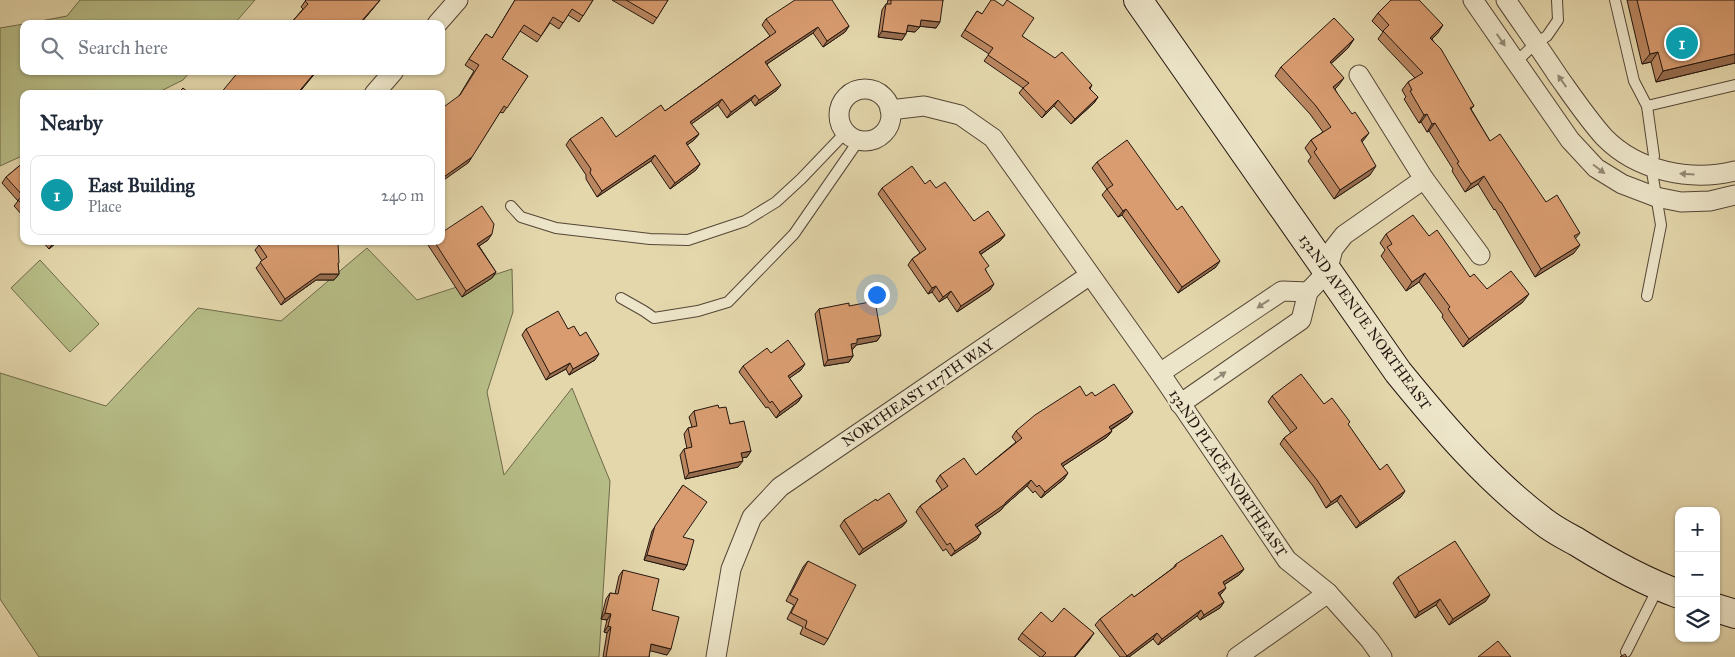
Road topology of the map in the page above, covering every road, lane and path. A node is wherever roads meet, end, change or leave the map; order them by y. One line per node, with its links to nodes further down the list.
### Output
1 (458, 0): 7 (street)
2 (1138, 0): 24 (street, 132ND AVENUE NORTHEAST)
3 (1473, 0): 9 (street, one-way to 9)
4 (1506, 0): 8 (street)
5 (1557, 0): 8 (lane)
6 (1615, 0): 14 (lane)
7 (440, 20)
8 (1536, 43): 9 (lane); 17 (street, one-way to 8)
9 (1516, 62): 21 (street, one-way to 21)
10 (391, 75): 13 (street)
11 (1359, 75): 19 (street)
12 (1735, 85): 14 (lane)
13 (377, 90)
14 (1647, 106): 17 (lane)
15 (890, 110): 16 (street); 16 (street); 25 (street, 132ND PLACE NORTHEAST)
16 (852, 136): 22 (lane); 28 (lane)
17 (1651, 166): 18 (street, one-way to 17); 21 (lane)
18 (1735, 171)
19 (1424, 180): 23 (street); 24 (street)
20 (1735, 196): 21 (street)
21 (1656, 197): 27 (lane)
22 (511, 206)
23 (1480, 255)
24 (1327, 272): 26 (street); 31 (street, 132ND AVENUE NORTHEAST)
25 (1090, 275): 29 (street, 132ND PLACE NORTHEAST); 36 (street, NORTHEAST 117TH WAY)
26 (1308, 292): 29 (street, one-way to 29); 30 (street, one-way to 26)
27 (1647, 296)
28 (621, 298)
29 (1160, 373): 30 (street, 132ND PLACE NORTHEAST)
30 (1180, 404): 32 (street, 132ND PLACE NORTHEAST)
31 (1669, 590): 35 (lane)
32 (1328, 593): 37 (street); 38 (street, 132ND PLACE NORTHEAST)
33 (1720, 609): 34 (street)
34 (1735, 614)
35 (1626, 652)
36 (716, 657)
37 (1237, 657)
38 (1382, 657)

